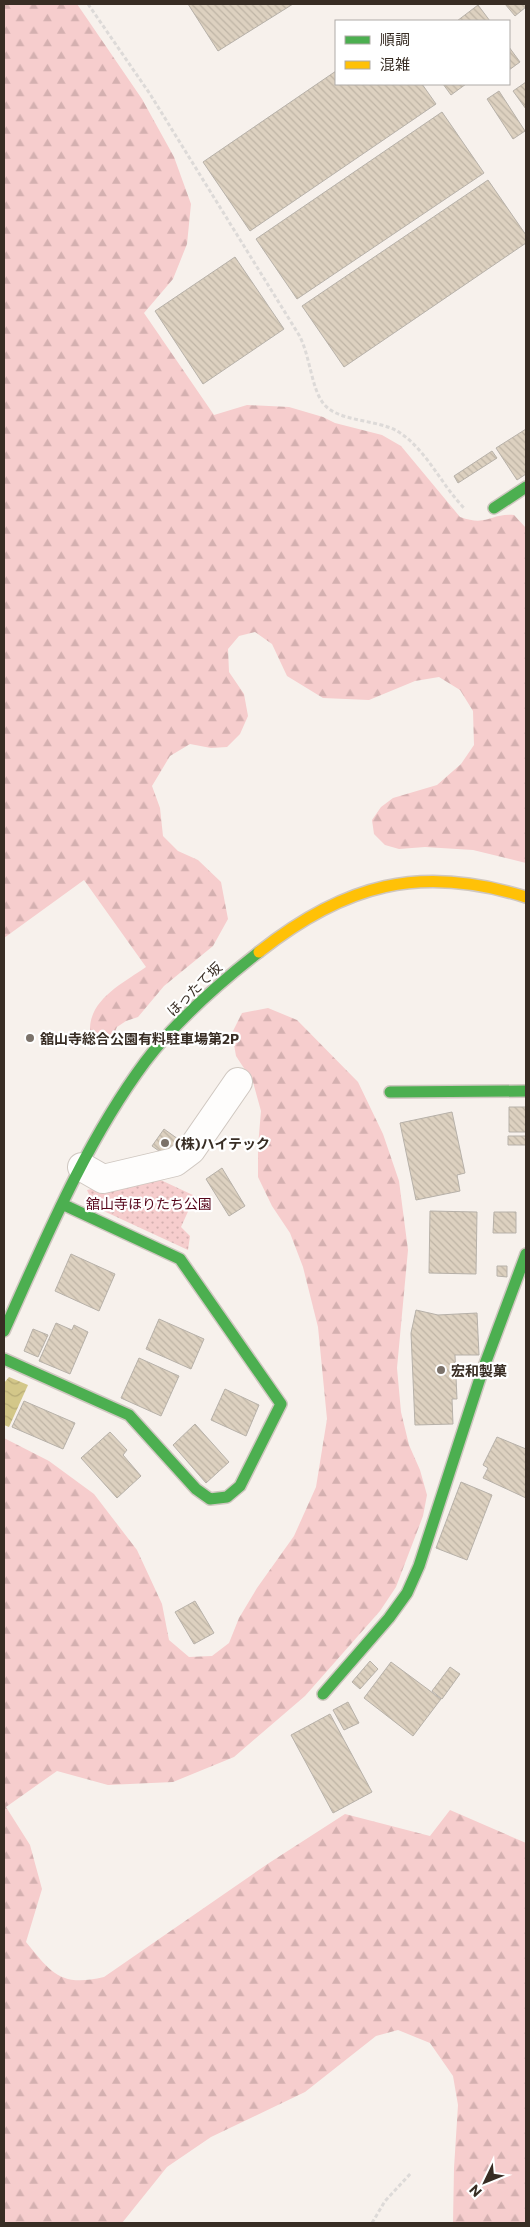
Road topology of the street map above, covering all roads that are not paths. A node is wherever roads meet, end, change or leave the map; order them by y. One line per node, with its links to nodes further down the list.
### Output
1 (526, 487): 2 (street)
2 (494, 508)
3 (526, 897): 7 (street, ほったて坂)
4 (238, 1082): 7 (street)
5 (390, 1092): 6 (street)
6 (526, 1092)
7 (82, 1167): 8 (street, ほったて坂)
8 (62, 1204): 10 (street, ほったて坂); 11 (street)
9 (526, 1254): 12 (street)
10 (4, 1330)
11 (4, 1359)
12 (322, 1694)

